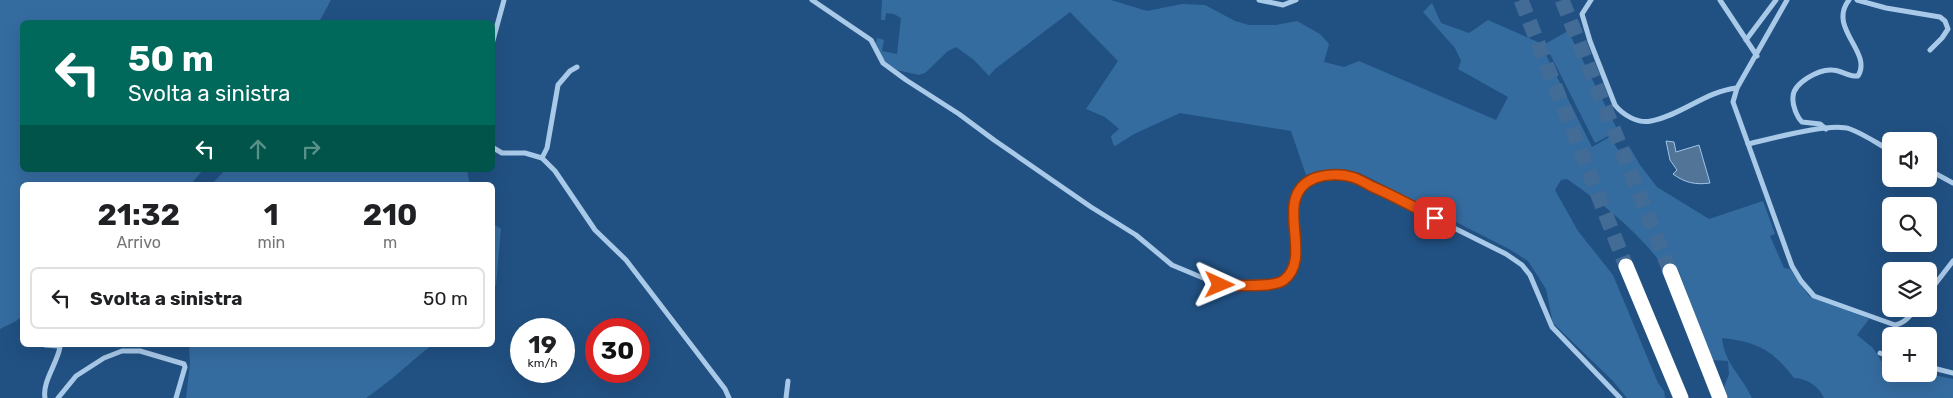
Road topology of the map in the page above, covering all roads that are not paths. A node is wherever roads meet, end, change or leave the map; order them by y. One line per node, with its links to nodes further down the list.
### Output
1 (504, 0): 11 (street)
2 (812, 0): 38 (street)
3 (1259, 0): 4 (street)
4 (1296, 0)
5 (1591, 0): 16 (street)
6 (1720, 0): 12 (street)
7 (1776, 0): 12 (street)
8 (1787, 0): 14 (street)
9 (1849, 0): 17 (street)
10 (1857, 0): 13 (street)
11 (495, 33)
12 (1746, 40): 14 (street)
13 (1930, 50)
14 (1756, 56): 16 (street)
15 (577, 67): 21 (street)
16 (1738, 88): 18 (street)
17 (1826, 129): 18 (street); 19 (street)
18 (1748, 144): 28 (street)
19 (1882, 146)
20 (495, 148): 21 (street)
21 (542, 158): 36 (street)
22 (1937, 174): 23 (street)
23 (1953, 183)
24 (1953, 261): 27 (street)
25 (1626, 266): 39 (highway)
26 (1670, 271): 40 (highway)
27 (1937, 282)
28 (1909, 317)
29 (59, 347): 33 (street)
30 (1937, 369): 31 (street)
31 (1953, 373)
32 (788, 381): 37 (street)
33 (45, 398)
34 (58, 398): 35 (street)
35 (176, 398)
36 (729, 398)
37 (786, 398)
38 (1620, 398)
39 (1681, 398)
40 (1720, 398)

